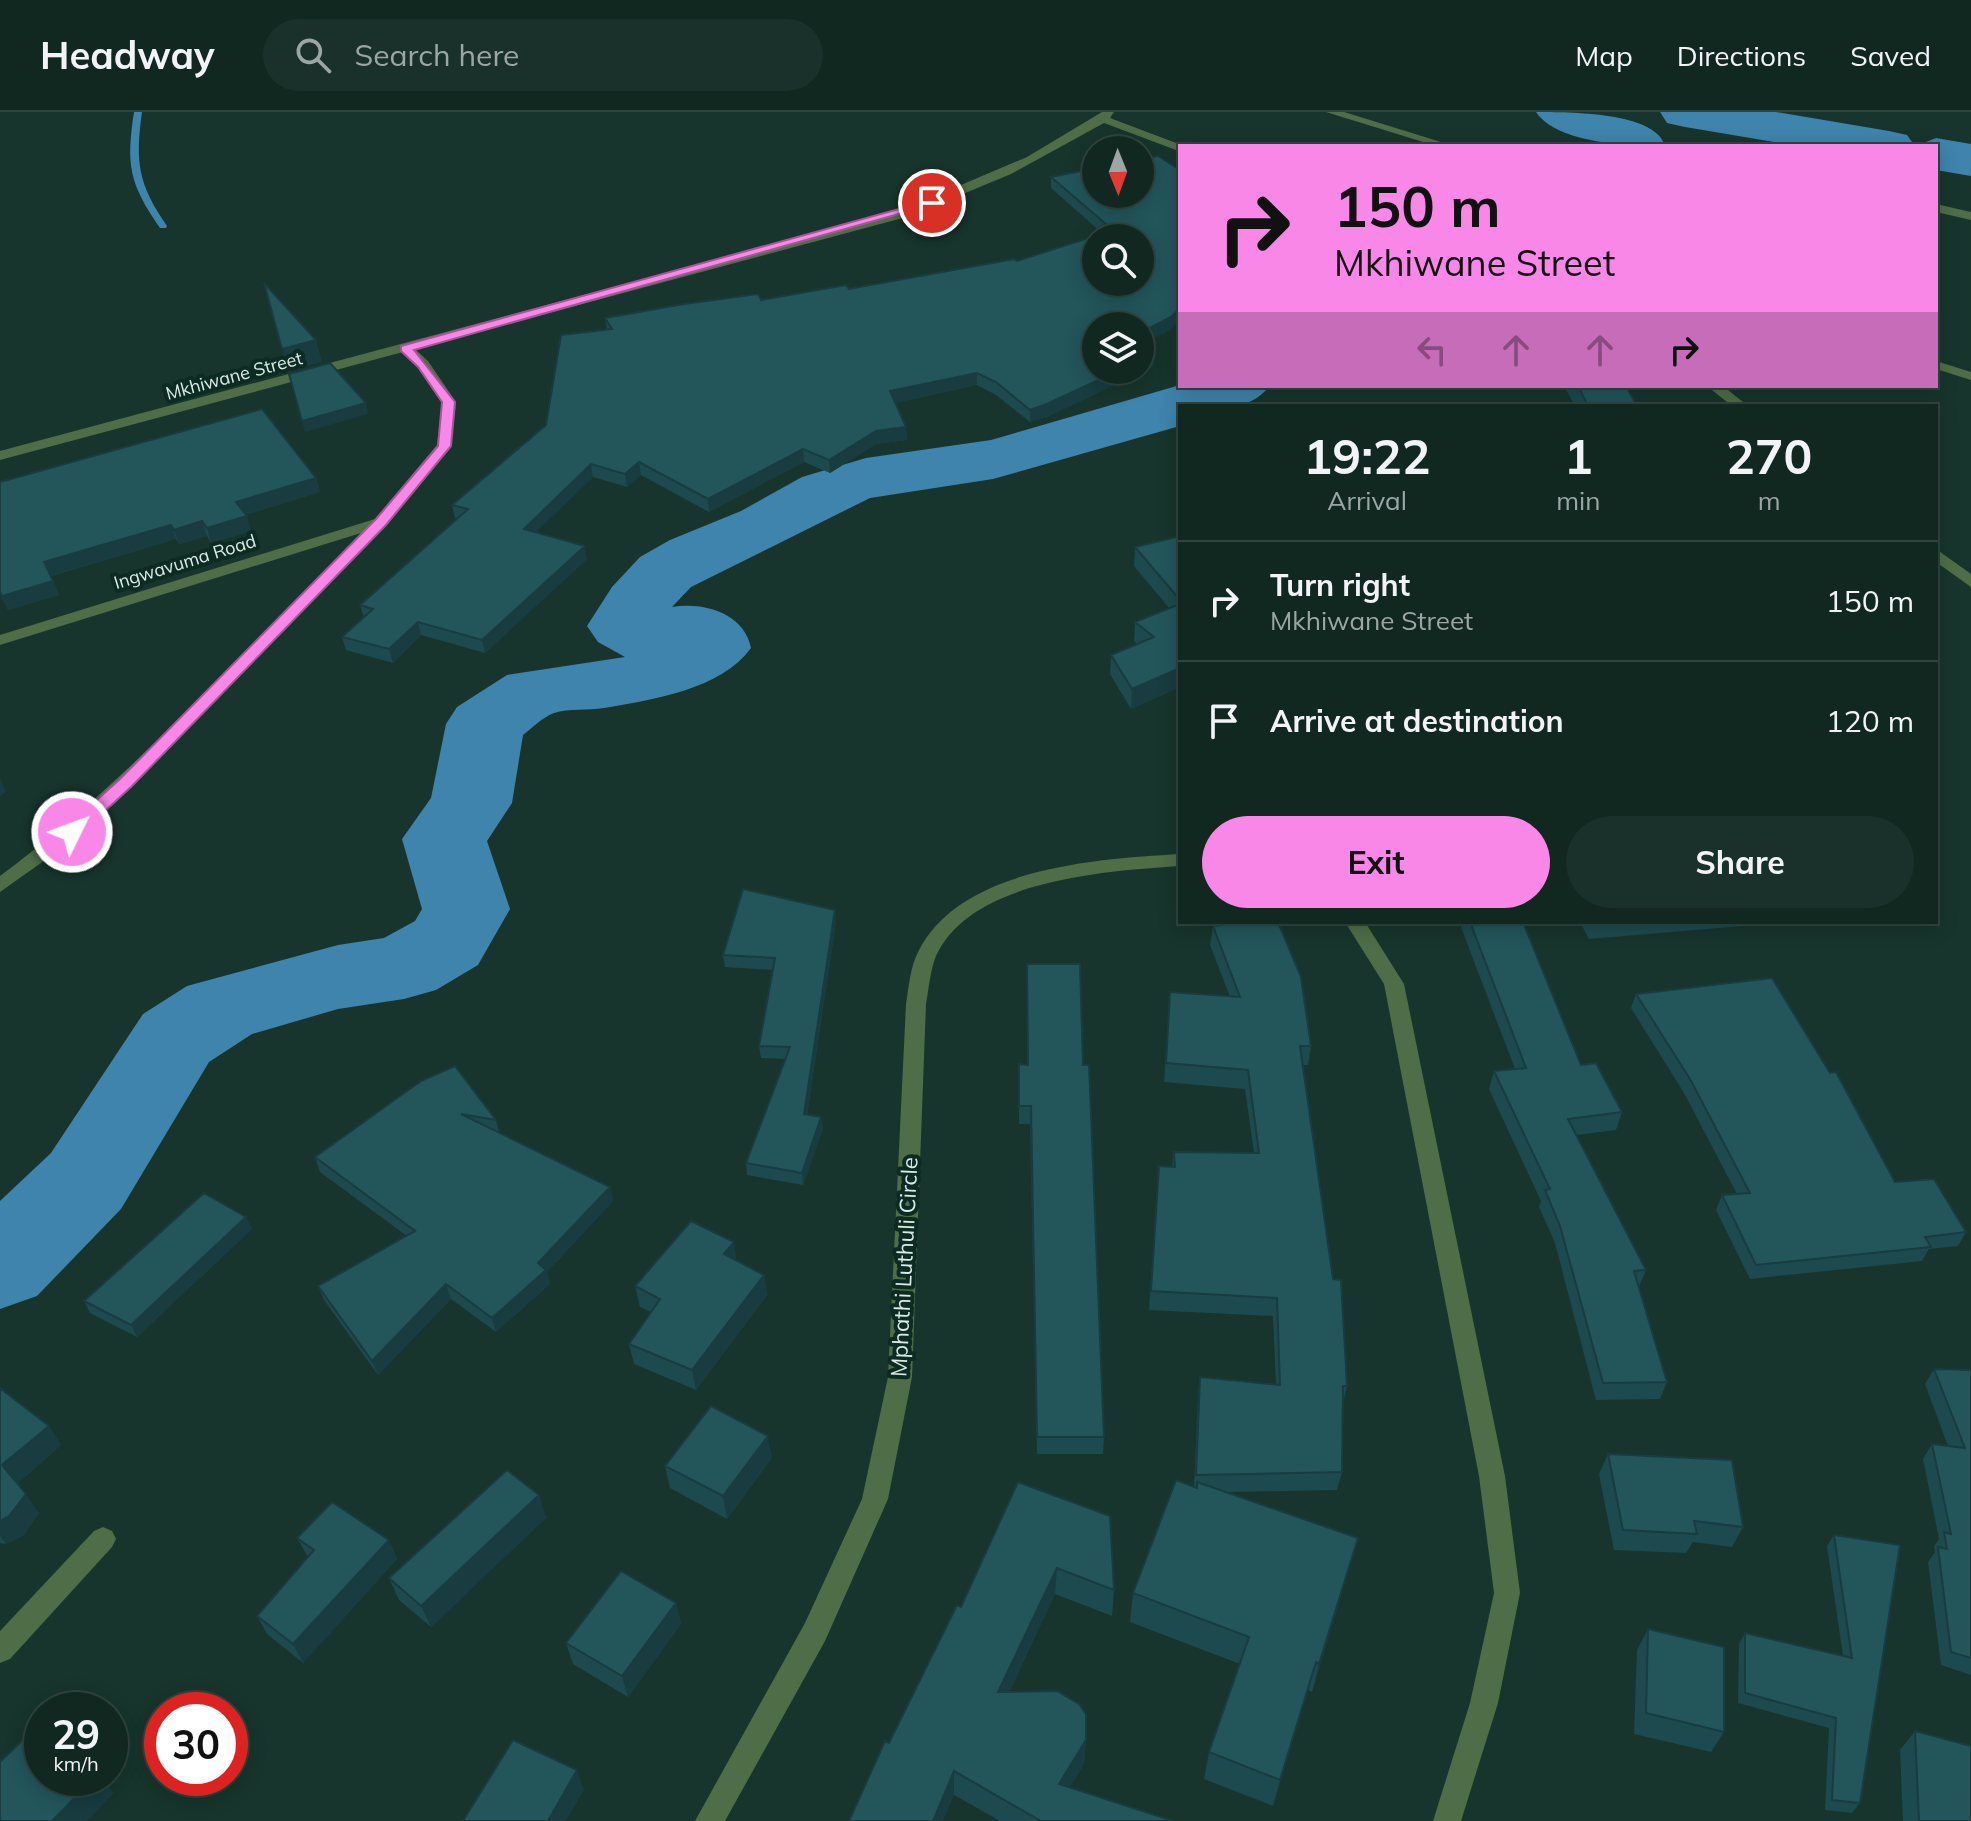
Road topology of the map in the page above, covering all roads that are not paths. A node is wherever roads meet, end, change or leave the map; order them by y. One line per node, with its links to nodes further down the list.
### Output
1 (1332, 112): 3 (street)
2 (1106, 116): 4 (street); 7 (street, Mkhiwane Street)
3 (1441, 144)
4 (1178, 147)
5 (1938, 208): 6 (street)
6 (1971, 216)
7 (406, 348): 12 (street, Mkhiwane Street); 13 (street)
8 (1938, 366): 9 (street)
9 (1971, 376)
10 (1717, 388): 11 (street)
11 (1738, 404)
12 (0, 456)
13 (381, 522): 16 (street, Ingwavuma Road); 18 (street)
14 (1938, 556): 15 (street)
15 (1971, 582)
16 (0, 640)
17 (1178, 860): 22 (street, Mphathi Luthuli Circle)
18 (0, 886)
19 (1356, 924): 23 (street)
20 (103, 1539): 21 (street)
21 (0, 1650)
22 (709, 1821)
23 (1447, 1821)

